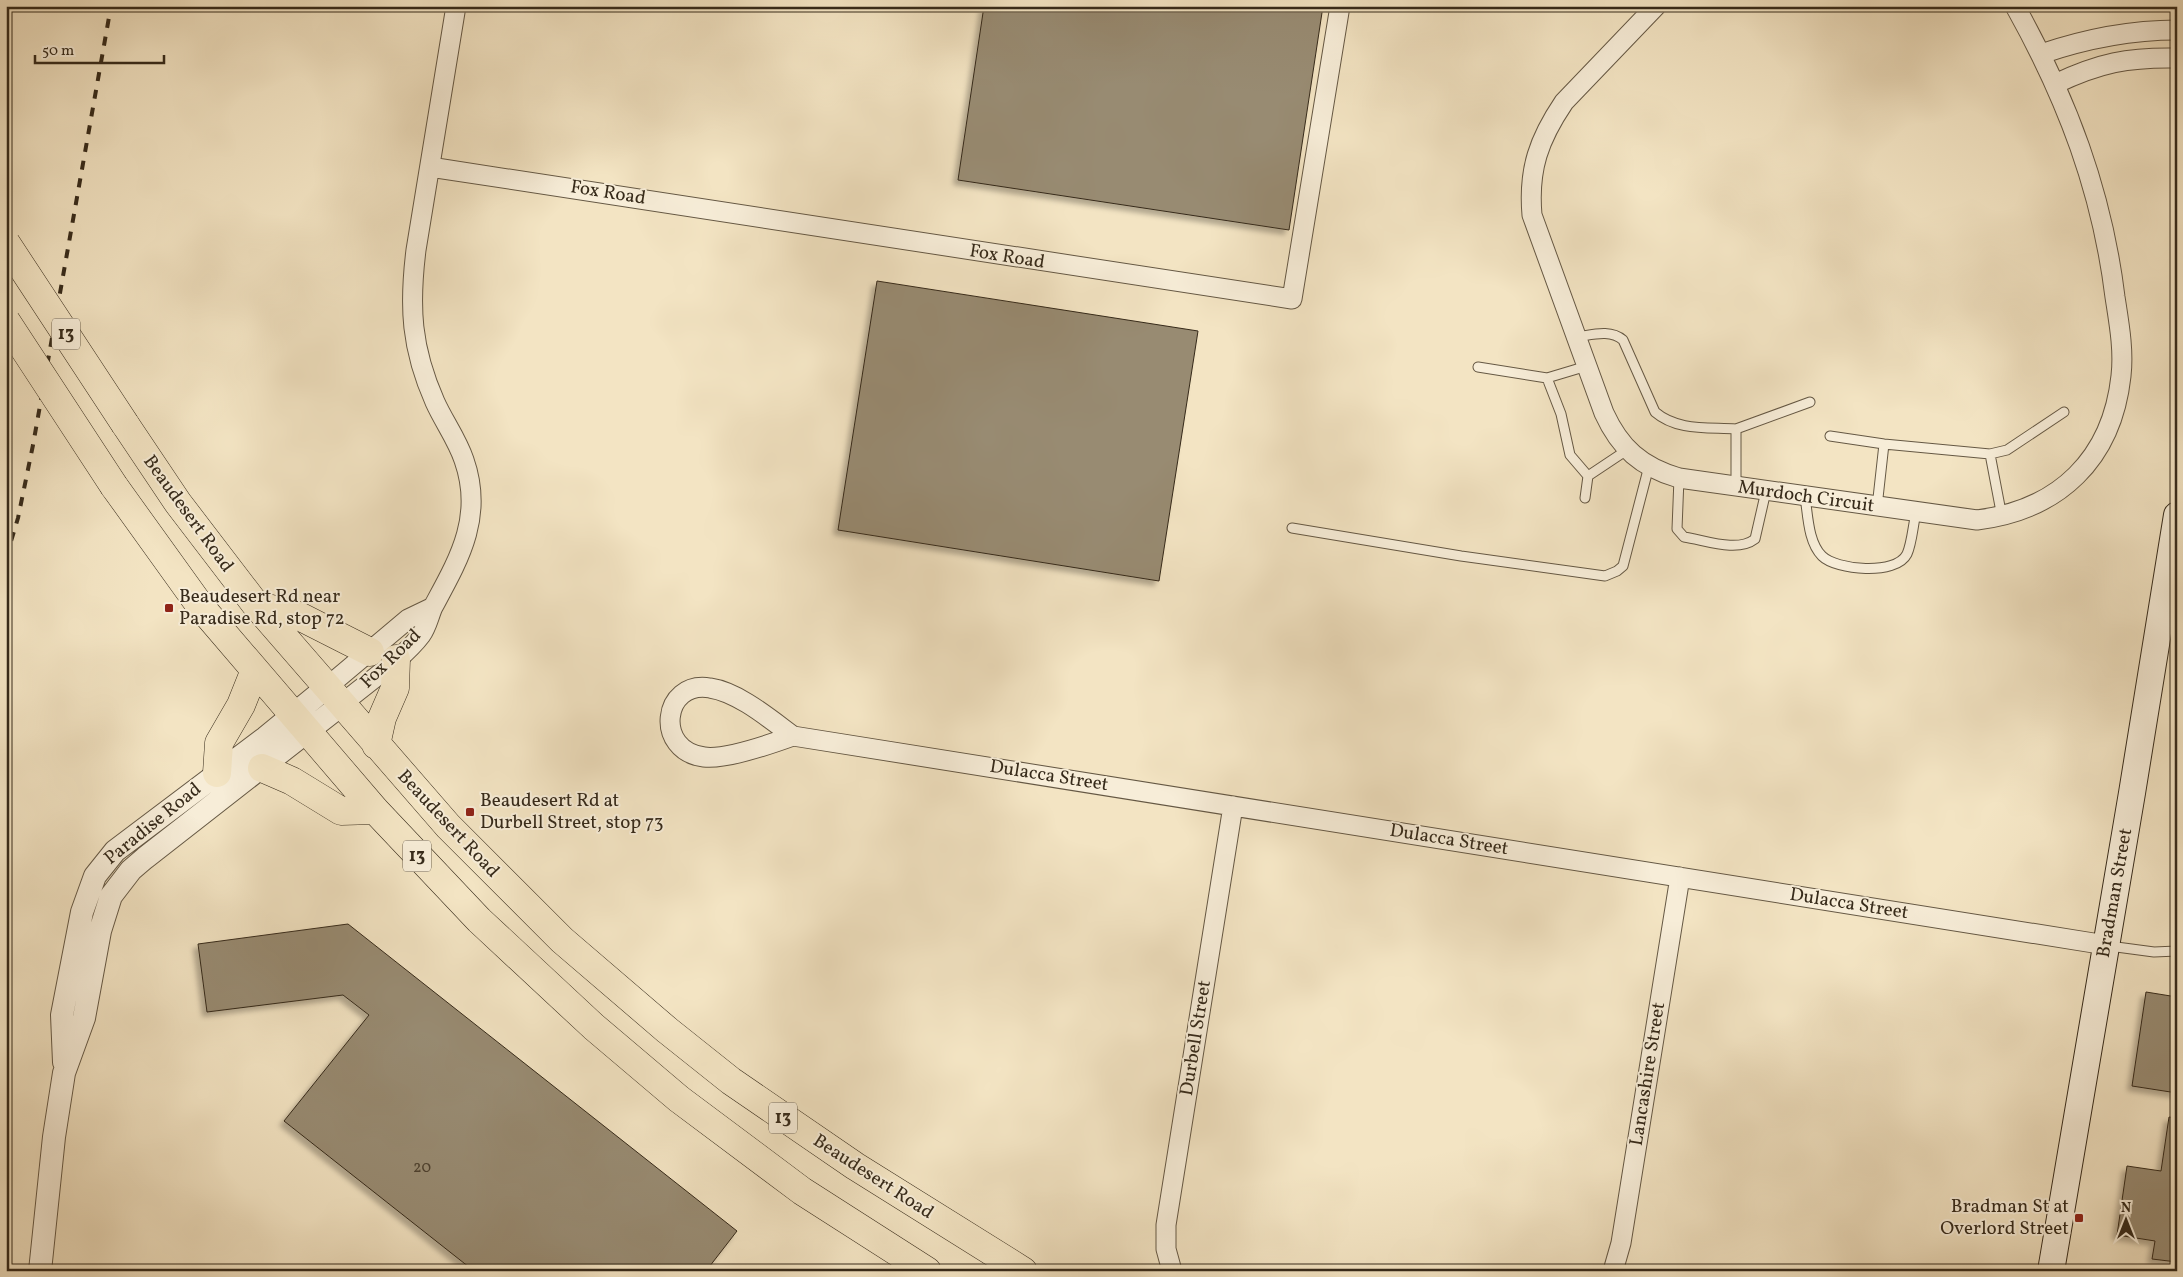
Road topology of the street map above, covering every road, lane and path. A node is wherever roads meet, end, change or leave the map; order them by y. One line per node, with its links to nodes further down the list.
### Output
1 (456, 6): 9 (street, Fox Road)
2 (1340, 6): 9 (street, Fox Road)
3 (1656, 6): 12 (street, Murdoch Circuit)
4 (2015, 6): 6 (street, Murdoch Circuit)
5 (2177, 30): 6 (street)
6 (2041, 54): 8 (street, Murdoch Circuit)
7 (2177, 58): 8 (street)
8 (2055, 84): 33 (street, Murdoch Circuit)
9 (430, 167): 37 (street, Fox Road)
10 (6, 243): 36 (highway, Beaudesert Road / 13, bridge)
11 (6, 321): 40 (highway, 13, bridge)
12 (1576, 337): 13 (street, Murdoch Circuit); 18 (lane)
13 (1587, 366): 15 (lane); 21 (street, Murdoch Circuit)
14 (1478, 368): 15 (lane)
15 (1547, 378): 24 (lane)
16 (1810, 402): 18 (lane)
17 (2064, 412): 22 (lane)
18 (1736, 429): 26 (lane)
19 (1830, 436): 20 (lane)
20 (1884, 444): 22 (lane); 30 (lane)
21 (1627, 450): 23 (street, Murdoch Circuit); 24 (lane)
22 (1990, 454): 33 (lane)
23 (1649, 466): 25 (street, Murdoch Circuit); 34 (lane)
24 (1588, 476): 29 (lane)
25 (1679, 478): 26 (street, Murdoch Circuit); 27 (lane)
26 (1736, 487): 27 (street, Murdoch Circuit)
27 (1766, 491): 28 (street, Murdoch Circuit)
28 (1805, 497): 30 (street, Murdoch Circuit); 31 (lane)
29 (1585, 498)
30 (1877, 507): 31 (street, Murdoch Circuit)
31 (1916, 513): 33 (street, Murdoch Circuit)
32 (2177, 515): 35 (main road, Bradman Street)
33 (2002, 517)
34 (1292, 528)
35 (2171, 581): 50 (main road, Bradman Street)
36 (256, 605): 38 (highway); 41 (highway, Beaudesert Road / 13)
37 (433, 607): 38 (street, Fox Road); 39 (street, Fox Road)
38 (370, 652): 41 (street, Fox Road)
39 (396, 659): 41 (street, Fox Road); 44 (highway)
40 (255, 670): 42 (highway, 13); 46 (highway)
41 (333, 697): 42 (street, Paradise Road); 44 (highway, Beaudesert Road / 13)
42 (301, 724): 45 (street, Paradise Road); 46 (street, Paradise Road); 48 (highway, 13)
43 (792, 736): 43 (street, Dulacca Street); 47 (street, Dulacca Street)
44 (376, 745): 56 (highway, Beaudesert Road / 13)
45 (262, 768): 48 (highway); 52 (street, Paradise Road)
46 (217, 773): 52 (street, Paradise Road)
47 (1233, 806): 49 (street, Dulacca Street); 53 (street, Durbell Street)
48 (375, 810): 55 (highway, 13)
49 (1680, 876): 50 (street, Dulacca Street); 57 (street, Lancashire Street)
50 (2106, 945): 51 (lane); 58 (main road, Bradman Street)
51 (2177, 951)
52 (64, 1073): 54 (street, Paradise Road)
53 (1172, 1270)
54 (40, 1271)
55 (927, 1271)
56 (1022, 1271)
57 (1613, 1271)
58 (2051, 1271)

